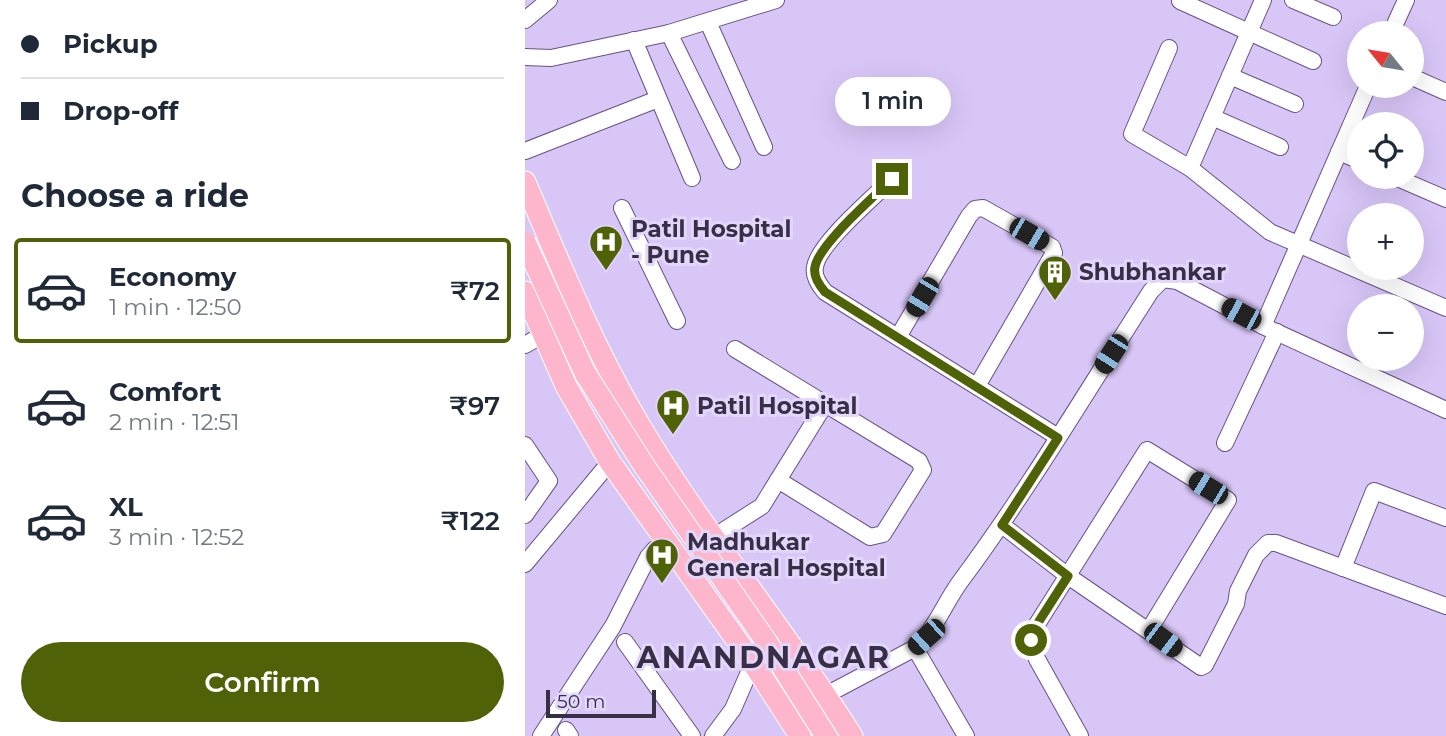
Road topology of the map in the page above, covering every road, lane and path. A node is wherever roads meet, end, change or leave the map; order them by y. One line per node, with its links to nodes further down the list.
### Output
1 (549, 0): 8 (street)
2 (776, 0): 10 (street)
3 (1263, 0): 11 (street)
4 (1293, 0): 7 (street)
5 (1406, 0): 9 (street)
6 (1180, 1): 11 (street)
7 (1332, 17)
8 (525, 20)
9 (1396, 21)
10 (708, 22): 12 (street); 24 (street)
11 (1249, 31): 16 (street); 17 (street)
12 (669, 33): 13 (street); 29 (street)
13 (634, 40): 15 (street); 21 (street)
14 (1169, 48): 30 (street)
15 (525, 57)
16 (1313, 61)
17 (1230, 76): 22 (street); 23 (street)
18 (1425, 83): 19 (street)
19 (1446, 92)
20 (1363, 98): 27 (street)
21 (658, 99): 26 (street); 31 (street)
22 (1295, 104)
23 (1212, 117): 25 (street); 30 (street)
24 (765, 147)
25 (1280, 147)
26 (525, 151)
27 (1339, 152): 28 (street); 38 (street)
28 (1347, 155)
29 (732, 161)
30 (1190, 168): 38 (street)
31 (692, 178)
32 (892, 179): 45 (street)
33 (525, 182): 59 (main road)
34 (1423, 189): 35 (street)
35 (1446, 199)
36 (622, 208): 42 (street)
37 (525, 242): 76 (main road, bridge)
38 (1299, 244): 41 (street); 44 (street)
39 (525, 261): 75 (main road)
40 (525, 292): 43 (main road)
41 (1446, 308)
42 (677, 321)
43 (535, 325): 46 (street); 54 (main road)
44 (1270, 329): 50 (street); 51 (street); 52 (street)
45 (898, 337): 48 (street); 48 (street)
46 (525, 345)
47 (735, 349): 49 (street)
48 (977, 386): 51 (street)
49 (825, 404): 55 (street); 55 (street)
50 (1446, 410)
51 (1058, 438): 58 (street)
52 (1225, 443)
53 (525, 445): 56 (street)
54 (610, 462): 60 (main road); 61 (street)
55 (778, 480): 59 (street)
56 (525, 515)
57 (1446, 518): 62 (street)
58 (1002, 525): 63 (street); 68 (street)
59 (712, 538): 66 (main road)
60 (667, 542): 69 (main road); 72 (street)
61 (525, 564)
62 (1343, 568): 64 (street); 65 (street)
63 (1068, 576): 65 (street); 65 (street); 79 (street)
64 (1446, 606)
65 (1149, 630)
66 (786, 640): 69 (street); 70 (main road)
67 (625, 642): 73 (street)
68 (915, 648): 70 (street); 78 (street)
69 (754, 663): 71 (main road); 74 (street)
70 (826, 695): 71 (street); 77 (main road)
71 (795, 728)
72 (541, 736)
73 (692, 736)
74 (712, 736)
75 (815, 736)
76 (826, 736)
77 (852, 736)
78 (966, 736)
79 (1080, 736)

